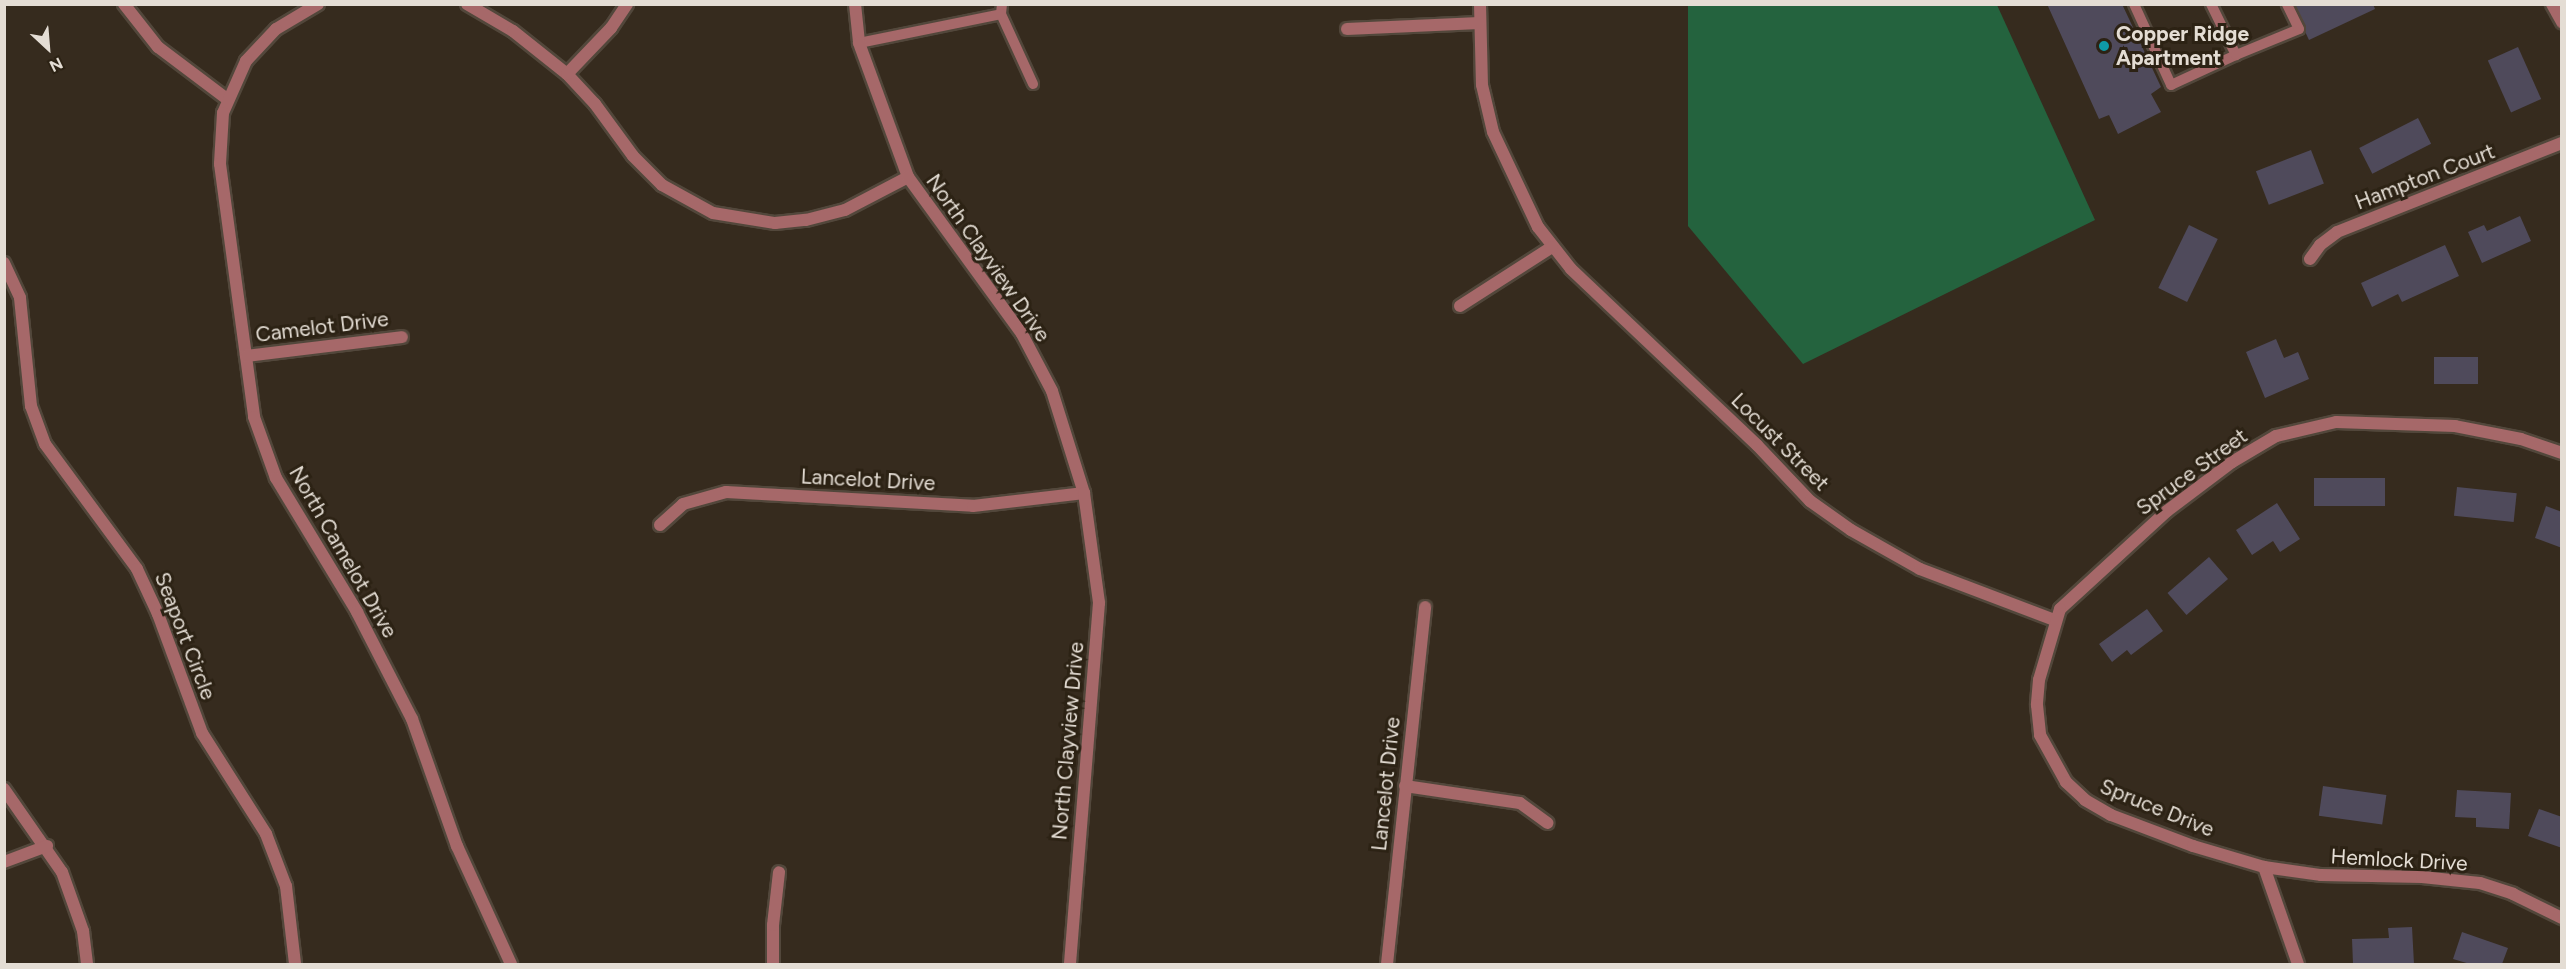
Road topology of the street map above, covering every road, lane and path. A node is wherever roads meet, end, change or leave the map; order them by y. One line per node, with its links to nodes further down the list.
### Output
1 (124, 4): 19 (street)
2 (318, 4): 19 (street)
3 (467, 4): 17 (street)
4 (627, 4): 17 (street)
5 (855, 4): 15 (street, North Clayview Drive)
6 (1480, 4): 13 (street, Locust Street)
7 (2134, 4): 16 (lane)
8 (2211, 4): 16 (lane)
9 (2287, 4): 16 (lane)
10 (2552, 4): 12 (street)
11 (1001, 9): 15 (lane); 18 (lane)
12 (2562, 22)
13 (1479, 23): 14 (street); 22 (street, Locust Street)
14 (1347, 29)
15 (859, 43): 21 (street, North Clayview Drive)
16 (2236, 55)
17 (567, 74): 21 (street)
18 (1033, 84)
19 (227, 99): 27 (street, North Camelot Drive)
20 (2562, 143): 23 (street, Hampton Court)
21 (908, 177): 29 (street, North Clayview Drive)
22 (1552, 247): 25 (street); 32 (street, Locust Street)
23 (2310, 259)
24 (4, 263): 42 (street, Seaport Circle)
25 (1460, 306)
26 (402, 338): 27 (street, Camelot Drive)
27 (246, 356): 43 (street, North Camelot Drive)
28 (2562, 453): 32 (street, Spruce Street)
29 (1084, 493): 30 (street, Lancelot Drive); 45 (street, North Clayview Drive)
30 (660, 525)
31 (1425, 607): 33 (street, Lancelot Drive)
32 (2054, 620): 38 (street, Spruce Drive)
33 (1405, 786): 35 (street); 46 (street, Lancelot Drive)
34 (4, 789): 36 (street)
35 (1548, 823)
36 (47, 846): 37 (street); 41 (street)
37 (4, 862)
38 (2264, 867): 40 (street, Hemlock Drive); 47 (street)
39 (779, 872): 44 (street)
40 (2562, 918)
41 (87, 964)
42 (295, 964)
43 (511, 964)
44 (774, 964)
45 (1070, 964)
46 (1387, 964)
47 (2298, 964)

